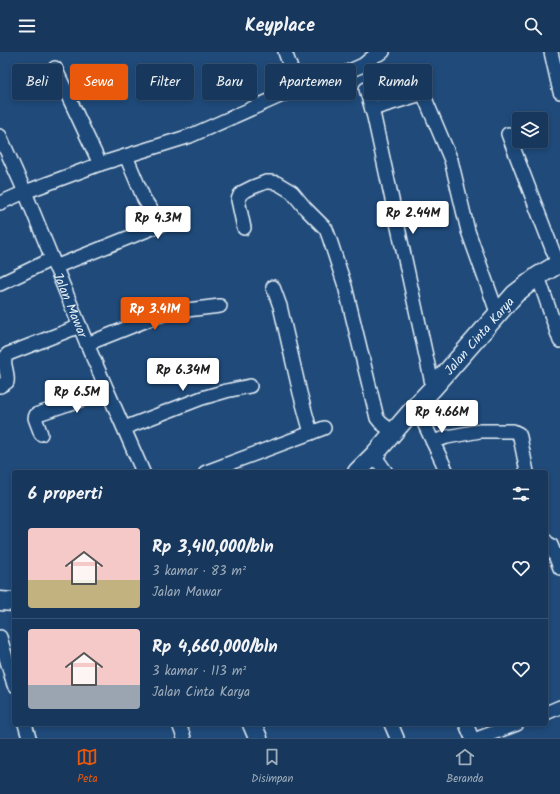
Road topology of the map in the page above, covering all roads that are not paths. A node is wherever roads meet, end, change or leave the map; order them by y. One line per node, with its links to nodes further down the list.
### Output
1 (285, 52): 4 (street)
2 (383, 52): 5 (street)
3 (550, 52): 7 (street)
4 (289, 64)
5 (356, 68)
6 (62, 85): 14 (street)
7 (560, 92)
8 (271, 100): 13 (street)
9 (369, 100): 10 (street)
10 (372, 109): 24 (street); 30 (street)
11 (508, 134): 19 (street)
12 (0, 136): 15 (street, Jalan Mawar)
13 (126, 156): 14 (street); 18 (street)
14 (100, 164): 15 (street)
15 (25, 192): 16 (street); 18 (street, Jalan Mawar)
16 (0, 203)
17 (244, 228): 35 (street)
18 (53, 263): 21 (street); 25 (street, Jalan Mawar)
19 (559, 263): 20 (street, Jalan Cinta Karya)
20 (538, 276): 24 (street, Jalan Cinta Karya); 26 (street)
21 (0, 284)
22 (273, 287): 36 (street)
23 (220, 306): 27 (street)
24 (498, 315): 30 (street, Jalan Cinta Karya)
25 (80, 326): 27 (street, Jalan Mawar); 28 (street)
26 (560, 341)
27 (87, 344): 31 (street, Jalan Mawar)
28 (0, 386)
29 (250, 386): 33 (street)
30 (433, 388): 32 (street, Jalan Cinta Karya)
31 (107, 391): 33 (street, Jalan Mawar); 37 (street)
32 (416, 406): 35 (street, Jalan Cinta Karya); 38 (street)
33 (124, 428): 40 (street, Jalan Mawar)
34 (324, 428): 36 (street)
35 (393, 432): 39 (street, Jalan Cinta Karya)
36 (311, 433): 41 (street)
37 (41, 434)
38 (432, 442): 44 (street); 45 (street)
39 (374, 455): 42 (street, Jalan Cinta Karya); 43 (street)
40 (142, 470)
41 (211, 470)
42 (359, 470)
43 (385, 470)
44 (446, 470)
45 (528, 470)
46 (548, 544): 47 (street)
47 (560, 568)
48 (0, 601): 49 (street)
49 (12, 602)
50 (0, 637): 51 (street)
51 (12, 678)
52 (560, 708): 53 (street)
53 (548, 712)
54 (26, 726): 60 (street)
55 (180, 726): 61 (street)
56 (253, 726): 62 (street)
57 (391, 726): 63 (street)
58 (468, 726): 64 (street)
59 (509, 726): 64 (street)
60 (29, 738)
61 (184, 738)
62 (258, 738)
63 (397, 738)
64 (479, 738)

